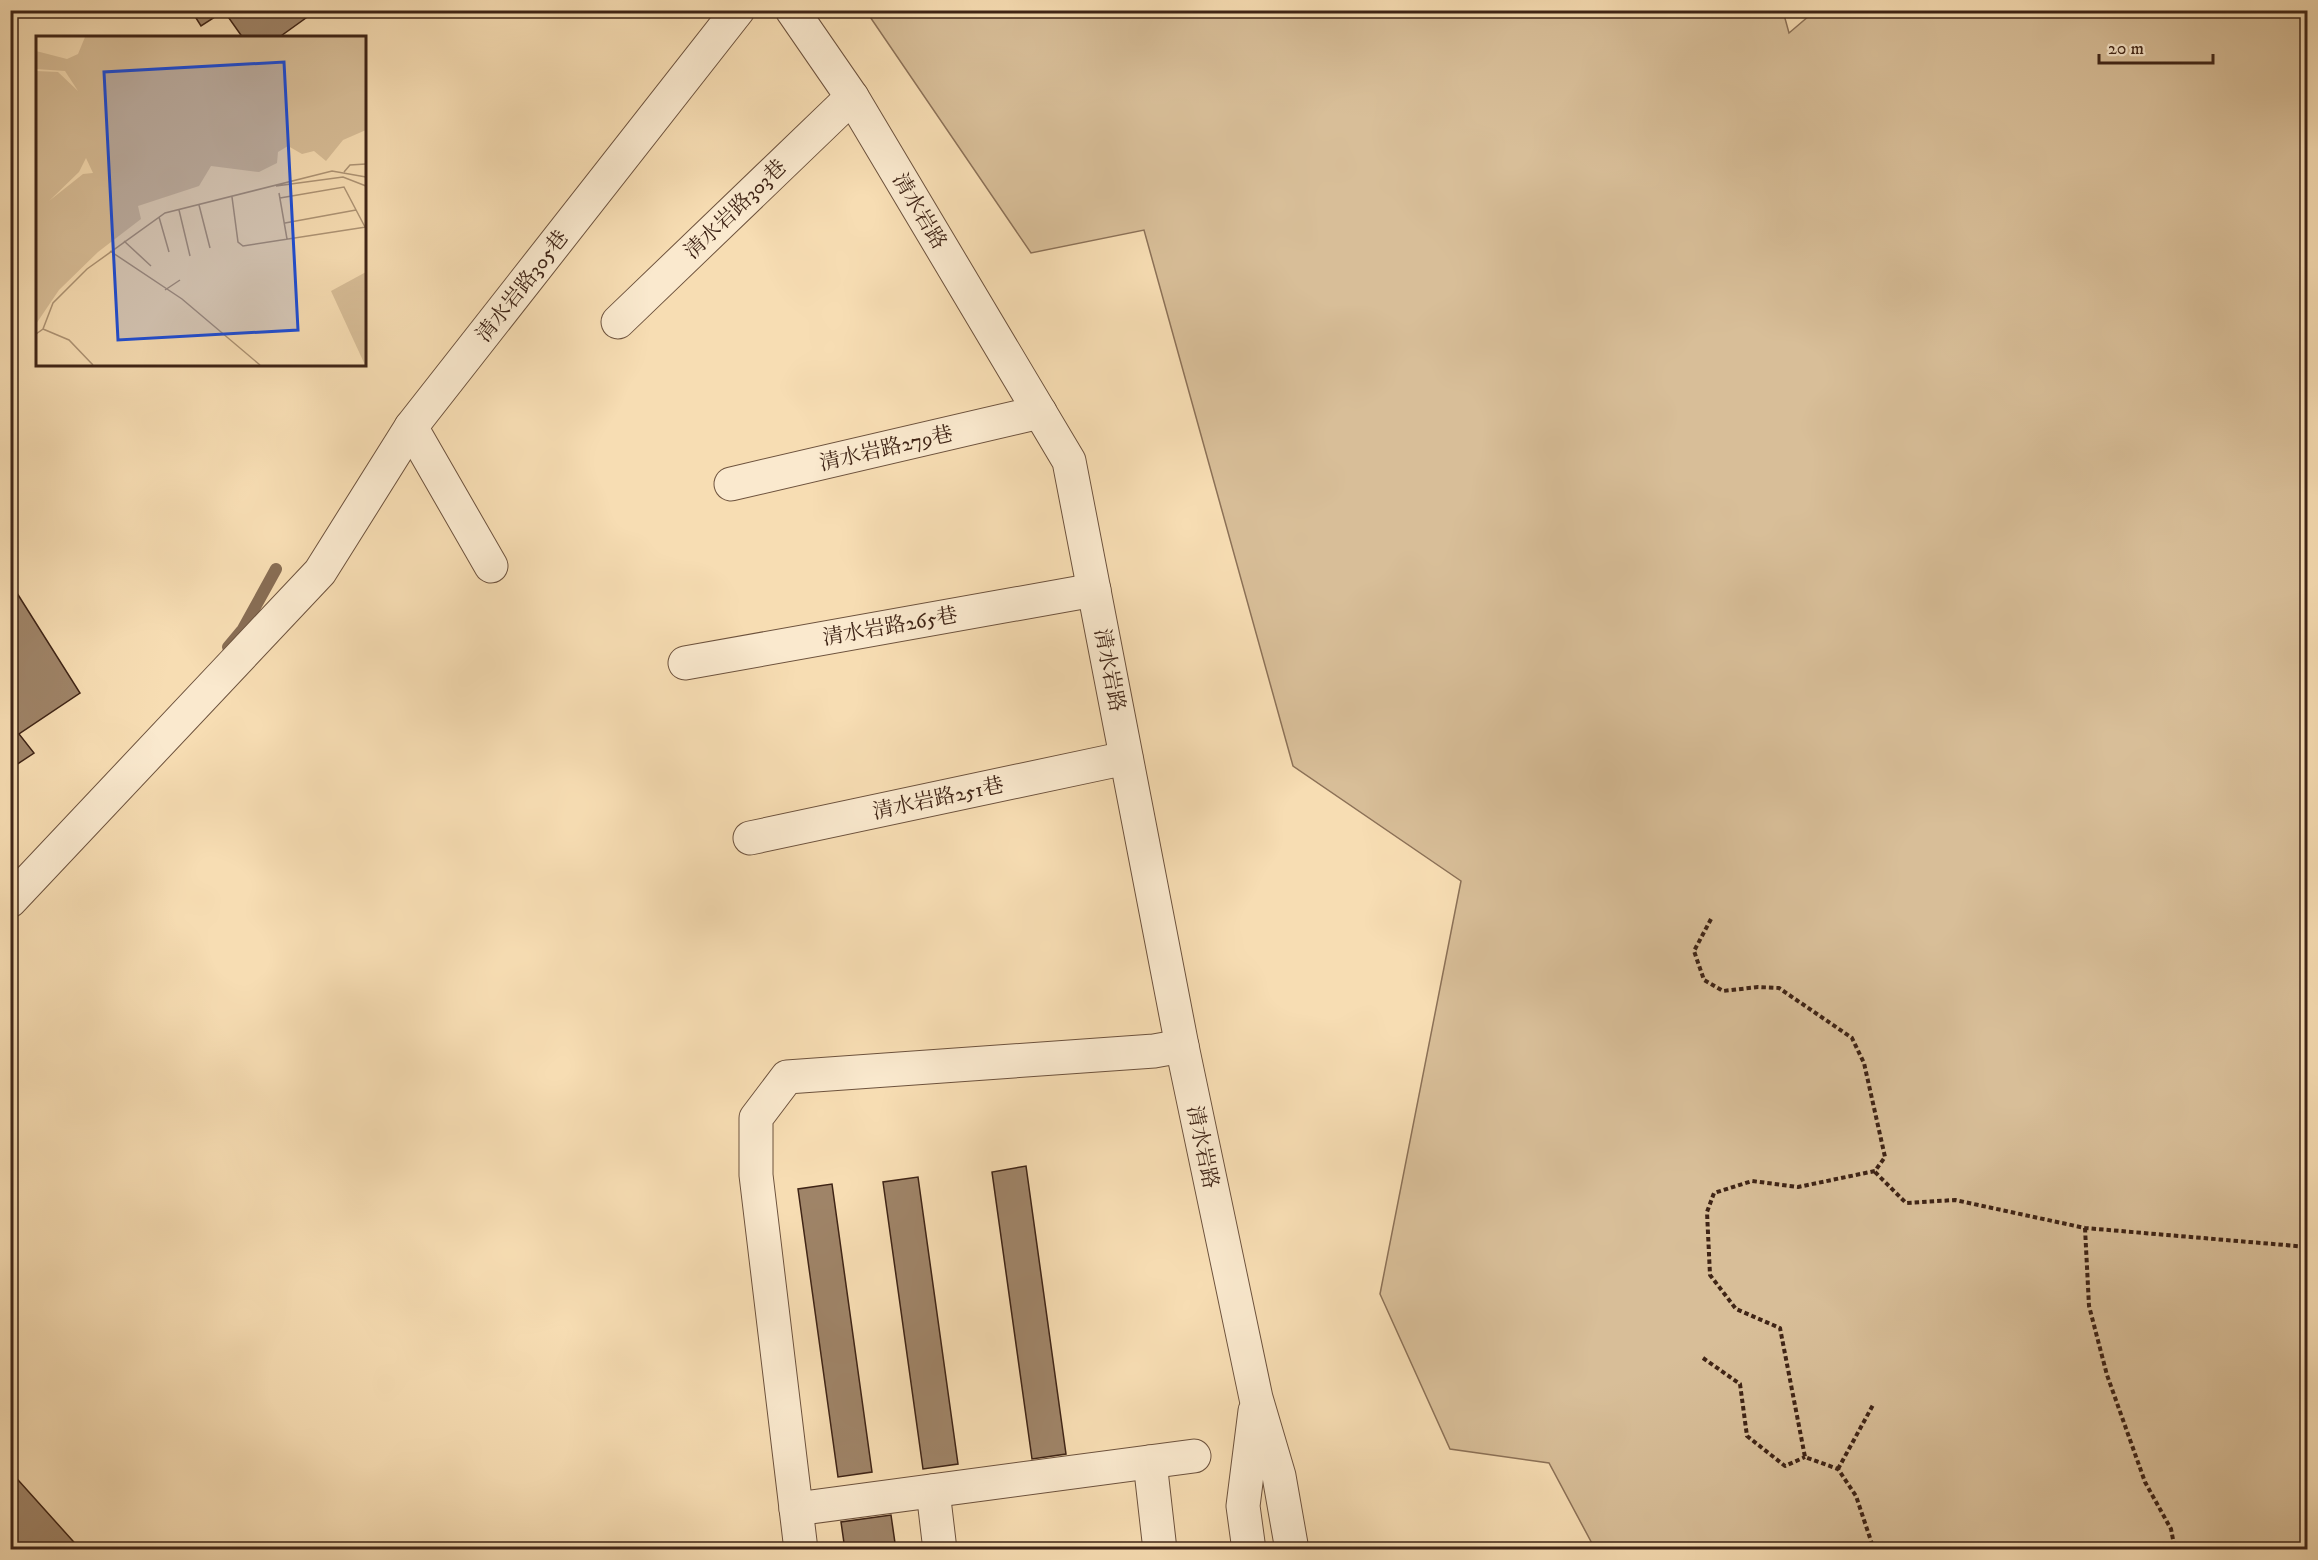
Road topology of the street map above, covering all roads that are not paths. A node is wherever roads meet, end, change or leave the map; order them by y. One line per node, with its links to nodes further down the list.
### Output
1 (738, 10): 6 (street, 清水岩路305巷)
2 (792, 10): 3 (street, 清水岩路)
3 (852, 97): 4 (street, 清水岩路303巷); 5 (street, 清水岩路)
4 (618, 322)
5 (1040, 412): 7 (street, 清水岩路279巷); 9 (street, 清水岩路)
6 (411, 427): 8 (street); 13 (street, 清水岩路305巷)
7 (731, 484)
8 (490, 566)
9 (1094, 590): 10 (street, 清水岩路265巷); 11 (street, 清水岩路)
10 (685, 663)
11 (1126, 758): 12 (street, 清水岩路251巷); 14 (street, 清水岩路)
12 (750, 838)
13 (10, 901)
14 (1182, 1046): 15 (street, 清水岩路); 19 (street)
15 (1256, 1398): 23 (street, 清水岩路); 24 (street, 清水岩路)
16 (1194, 1456): 17 (street)
17 (1150, 1462): 18 (street); 22 (street)
18 (933, 1491): 19 (street); 21 (street)
19 (796, 1509): 20 (street)
20 (801, 1550)
21 (940, 1550)
22 (1160, 1550)
23 (1249, 1550)
24 (1292, 1550)

